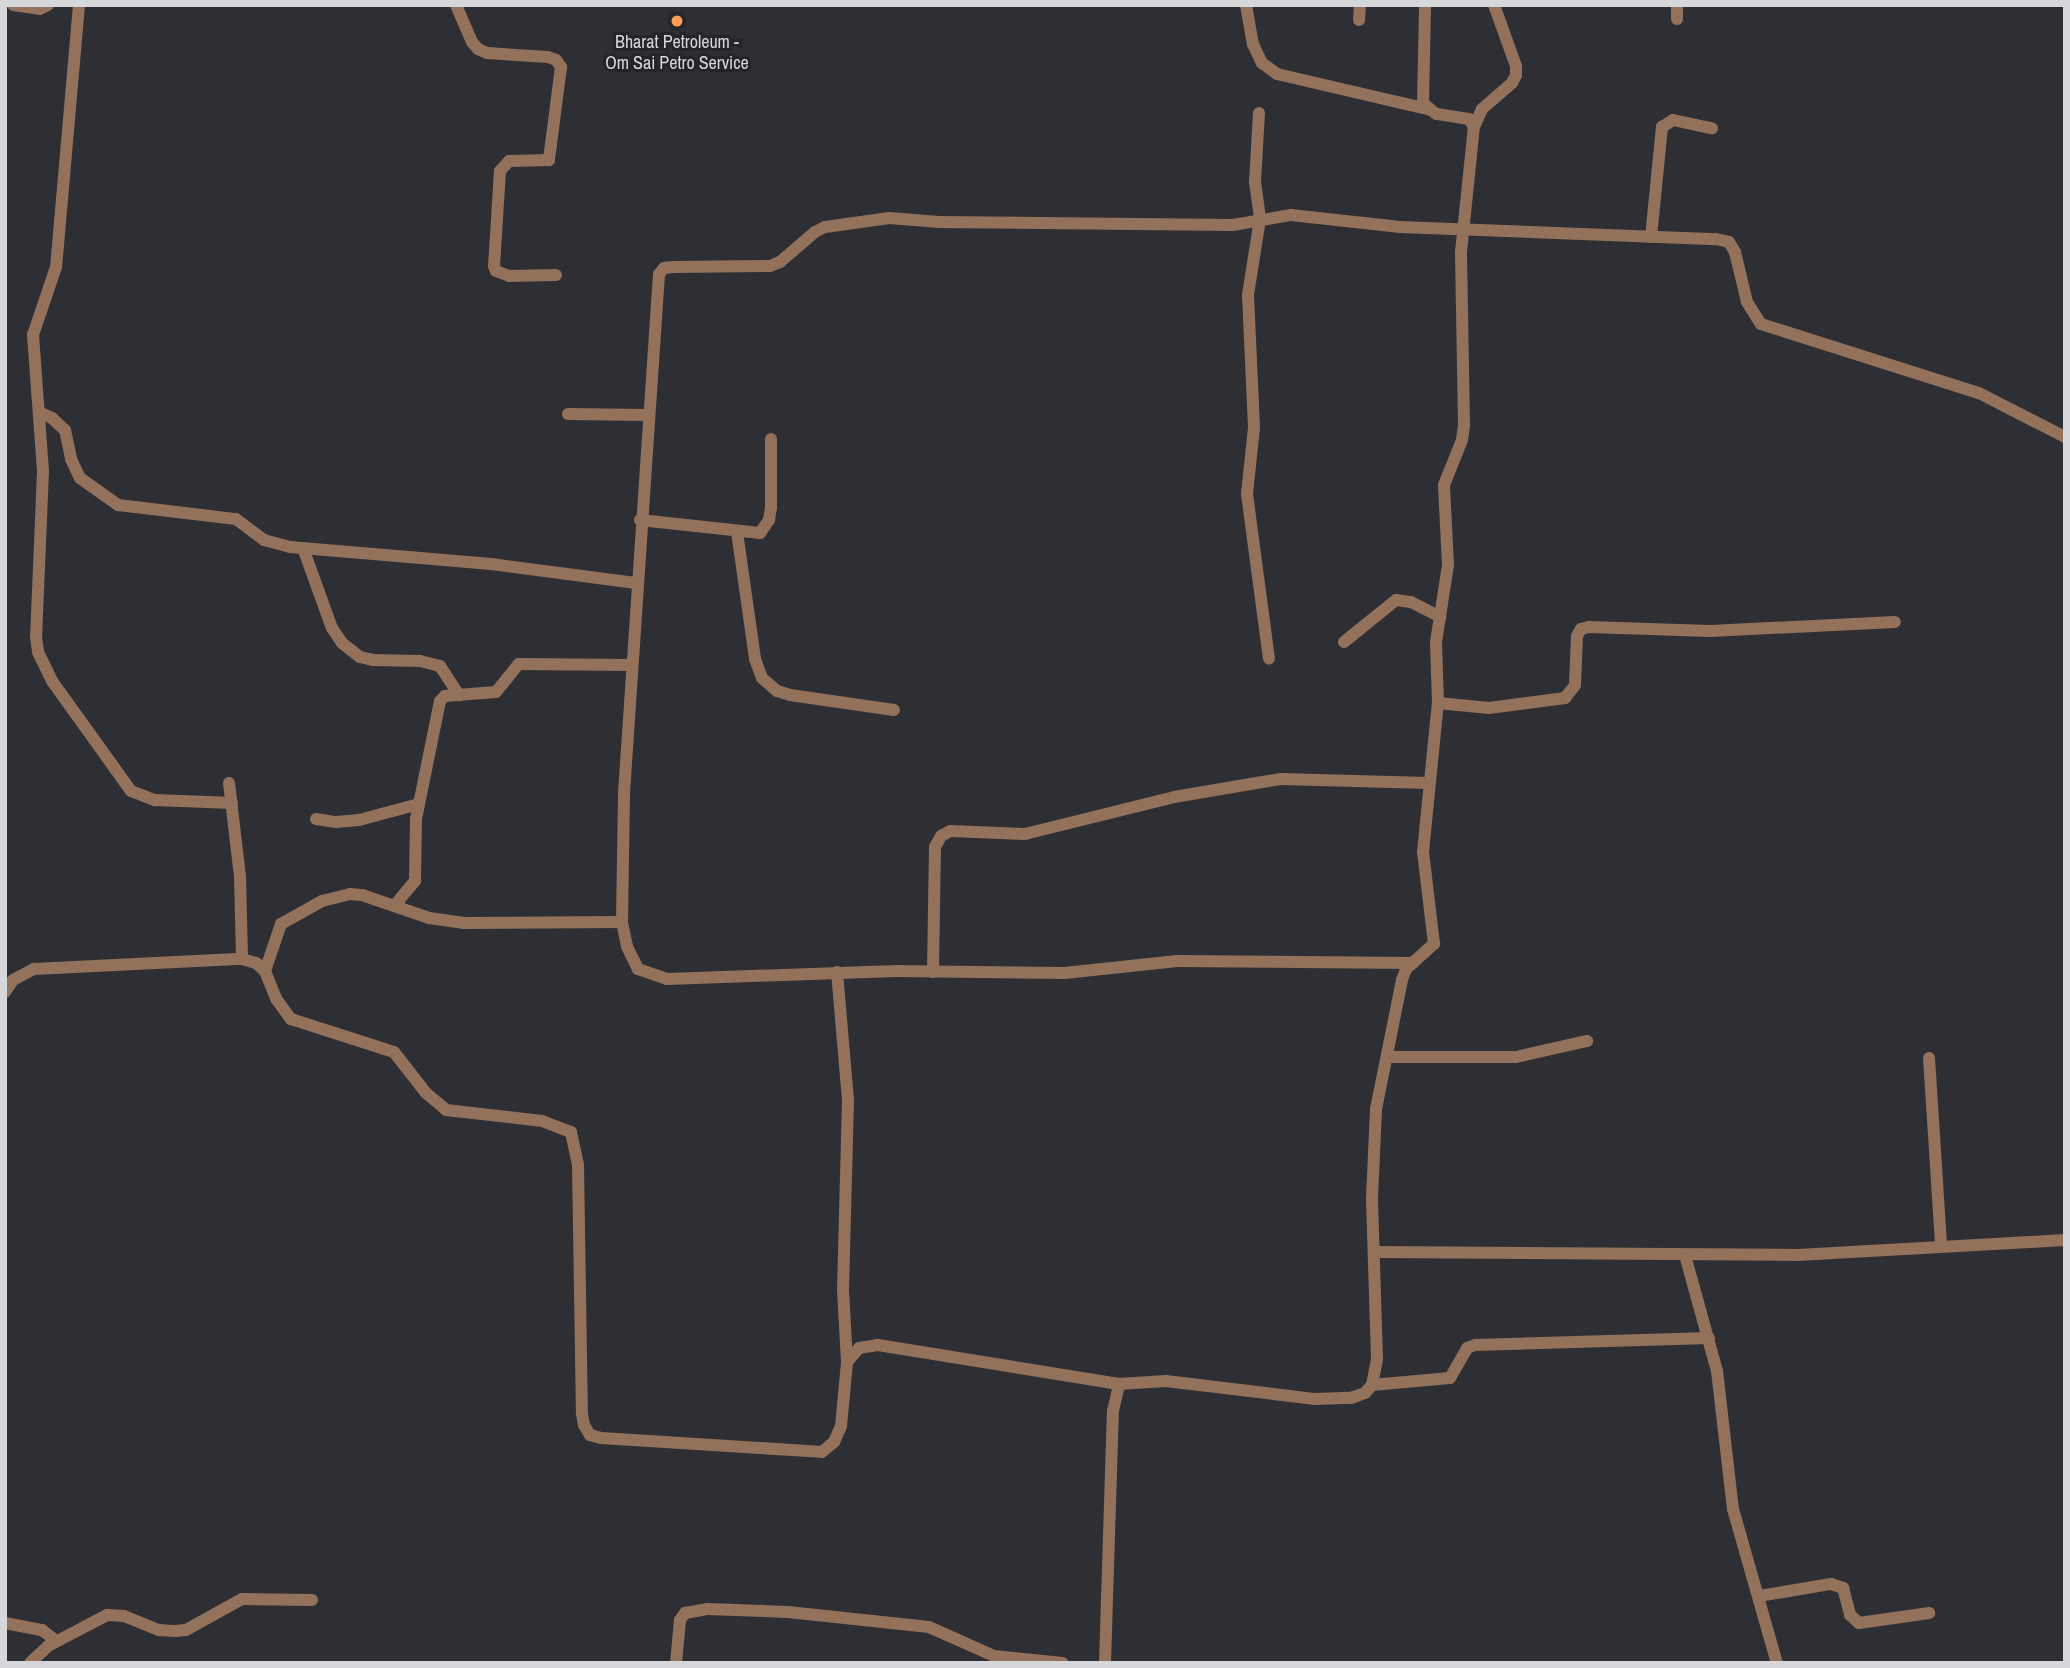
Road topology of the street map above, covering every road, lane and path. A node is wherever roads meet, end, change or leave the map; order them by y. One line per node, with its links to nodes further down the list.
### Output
1 (13, 5): 2 (street)
2 (48, 5)
3 (79, 5): 20 (street)
4 (456, 5): 19 (street)
5 (1246, 5): 12 (street)
6 (1360, 5): 11 (street)
7 (1426, 5): 12 (street)
8 (1494, 5): 14 (street)
9 (1677, 5): 10 (street)
10 (1677, 19)
11 (1359, 20)
12 (1427, 109): 14 (street)
13 (1259, 113): 16 (street)
14 (1474, 127): 17 (street)
15 (1712, 128): 18 (street)
16 (1260, 219): 17 (street); 22 (street); 32 (street)
17 (1463, 229): 18 (street); 29 (street)
18 (1651, 237): 23 (street)
19 (556, 275)
20 (39, 412): 27 (street); 39 (street)
21 (568, 414): 22 (street)
22 (648, 415): 25 (street)
23 (2065, 437)
24 (771, 439): 26 (street)
25 (640, 520): 26 (street); 28 (street)
26 (737, 532): 36 (street)
27 (303, 548): 28 (street); 34 (street)
28 (636, 583): 33 (street)
29 (1440, 617): 31 (street); 35 (street)
30 (1895, 622): 35 (street)
31 (1344, 642)
32 (1269, 659)
33 (631, 665): 34 (street); 43 (street)
34 (460, 695): 40 (street)
35 (1438, 703): 38 (street)
36 (894, 710)
37 (229, 783): 39 (street)
38 (1429, 783): 45 (street); 48 (street)
39 (232, 803): 44 (street)
40 (419, 804): 41 (street); 42 (street)
41 (316, 819)
42 (394, 906): 43 (street); 46 (street)
43 (622, 922): 47 (street)
44 (242, 959): 46 (street); 49 (street)
45 (1413, 963): 48 (street); 51 (street)
46 (265, 971): 58 (street)
47 (837, 972): 48 (street); 58 (street)
48 (933, 972)
49 (5, 992)
50 (1587, 1041): 51 (street)
51 (1387, 1057): 55 (street)
52 (1929, 1058): 54 (street)
53 (2065, 1240): 54 (street)
54 (1941, 1245): 56 (street)
55 (1374, 1252): 56 (street); 60 (street)
56 (1685, 1255): 57 (street)
57 (1709, 1338): 60 (street); 61 (street)
58 (848, 1362): 59 (street)
59 (1119, 1384): 60 (street); 69 (street)
60 (1373, 1385)
61 (1759, 1596): 63 (street); 70 (street)
62 (312, 1600): 65 (street)
63 (1928, 1613)
64 (5, 1623): 65 (street)
65 (56, 1641): 66 (street)
66 (30, 1663)
67 (676, 1663): 68 (street)
68 (1063, 1663)
69 (1105, 1663)
70 (1777, 1663)

